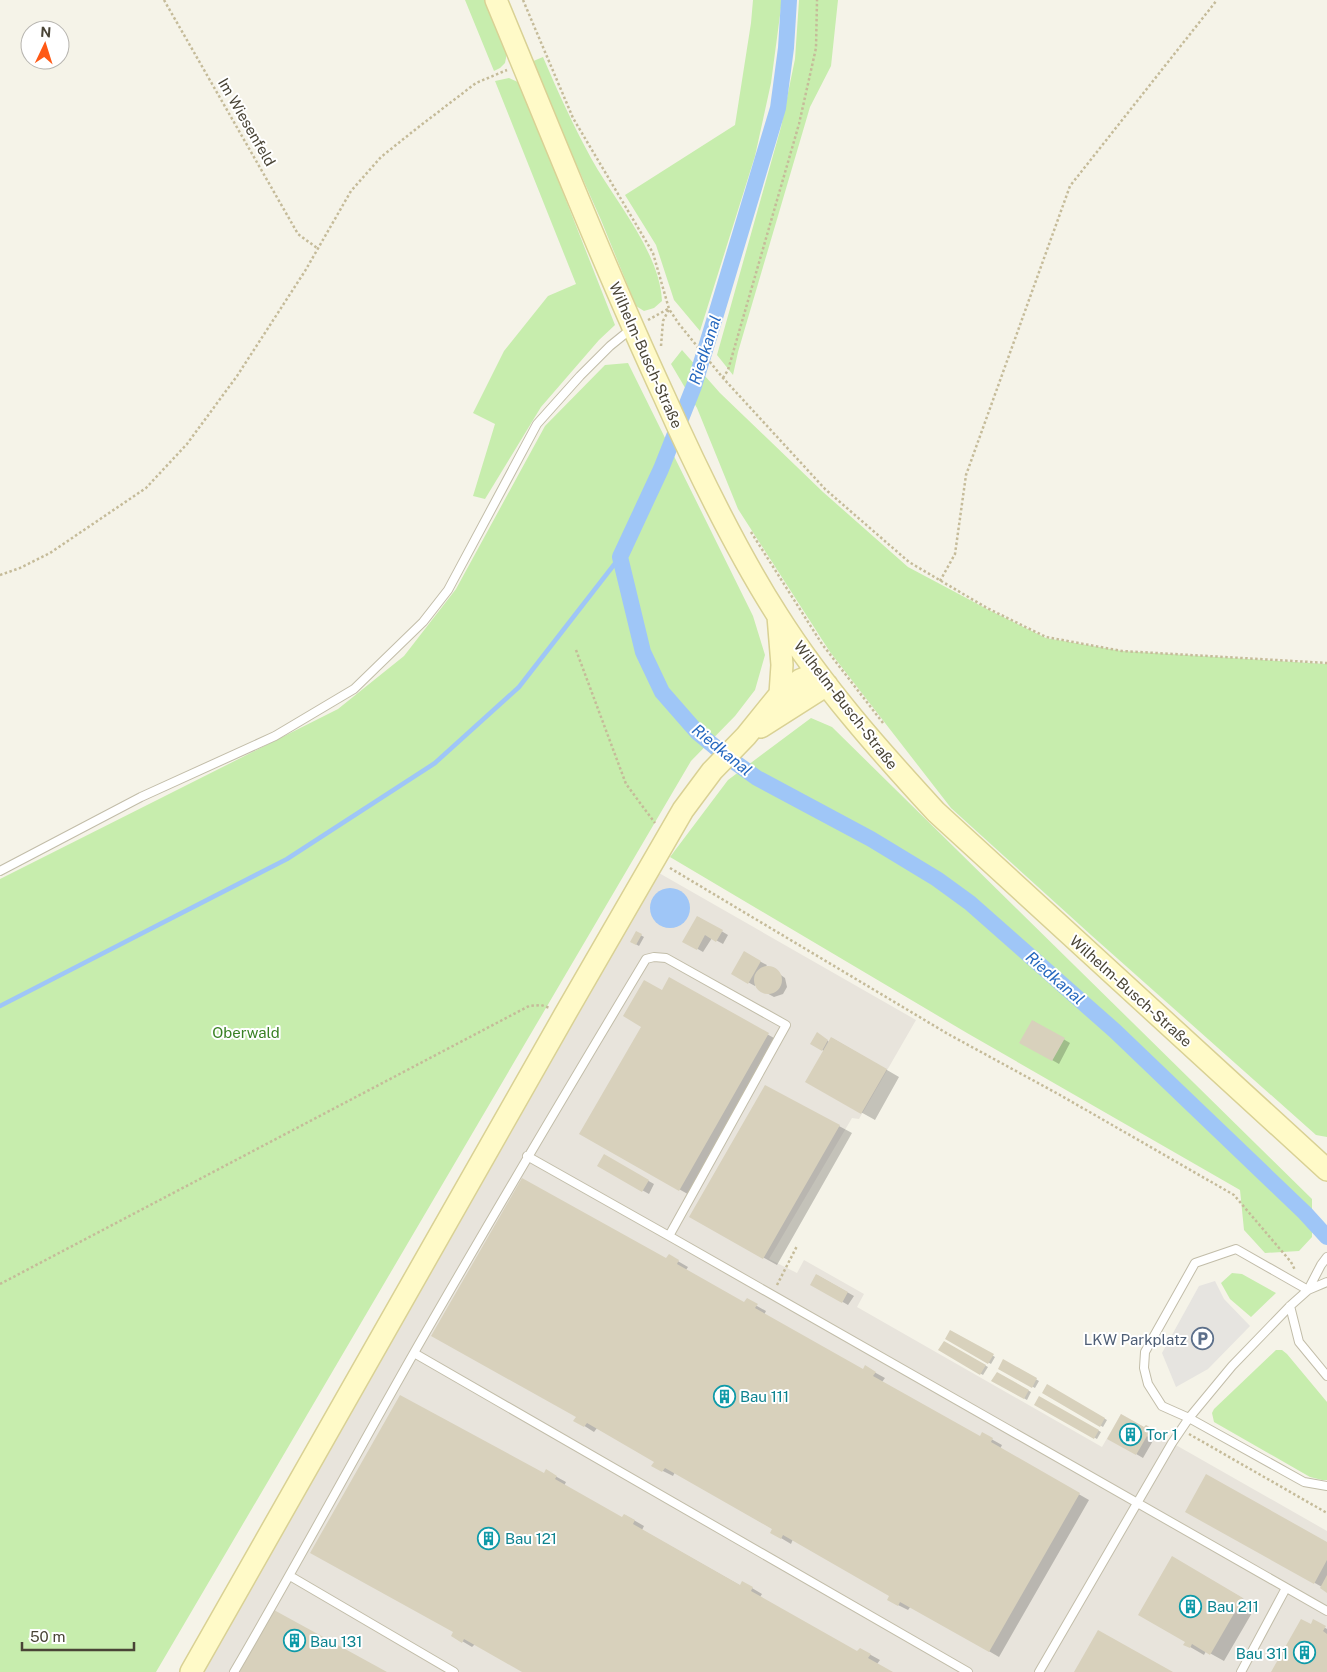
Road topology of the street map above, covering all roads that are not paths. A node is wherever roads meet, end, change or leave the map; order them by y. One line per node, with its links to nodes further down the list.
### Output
1 (496, 0): 2 (main road, Wilhelm-Busch-Straße)
2 (632, 328): 3 (main road, Wilhelm-Busch-Straße); 7 (lane)
3 (778, 616): 4 (main road, Wilhelm-Busch-Straße); 5 (main road)
4 (822, 679): 5 (main road); 6 (main road); 9 (main road, Wilhelm-Busch-Straße)
5 (780, 694): 6 (main road)
6 (746, 736): 23 (main road)
7 (0, 871)
8 (527, 1156): 10 (lane); 10 (lane); 15 (lane)
9 (1327, 1170)
10 (669, 1236): 19 (lane)
11 (1327, 1257): 13 (lane)
12 (1327, 1282): 13 (lane)
13 (1308, 1290): 14 (lane); 17 (lane)
14 (1290, 1306): 16 (lane); 17 (lane)
15 (414, 1353): 20 (lane); 26 (lane)
16 (1327, 1376)
17 (1189, 1418): 18 (lane); 19 (lane)
18 (1327, 1486)
19 (1137, 1503): 21 (lane); 27 (lane)
20 (290, 1576): 24 (lane); 25 (lane)
21 (1286, 1588): 22 (lane); 28 (lane)
22 (1327, 1611)
23 (191, 1672)
24 (234, 1672)
25 (454, 1672)
26 (968, 1672)
27 (1039, 1672)
28 (1240, 1672)

